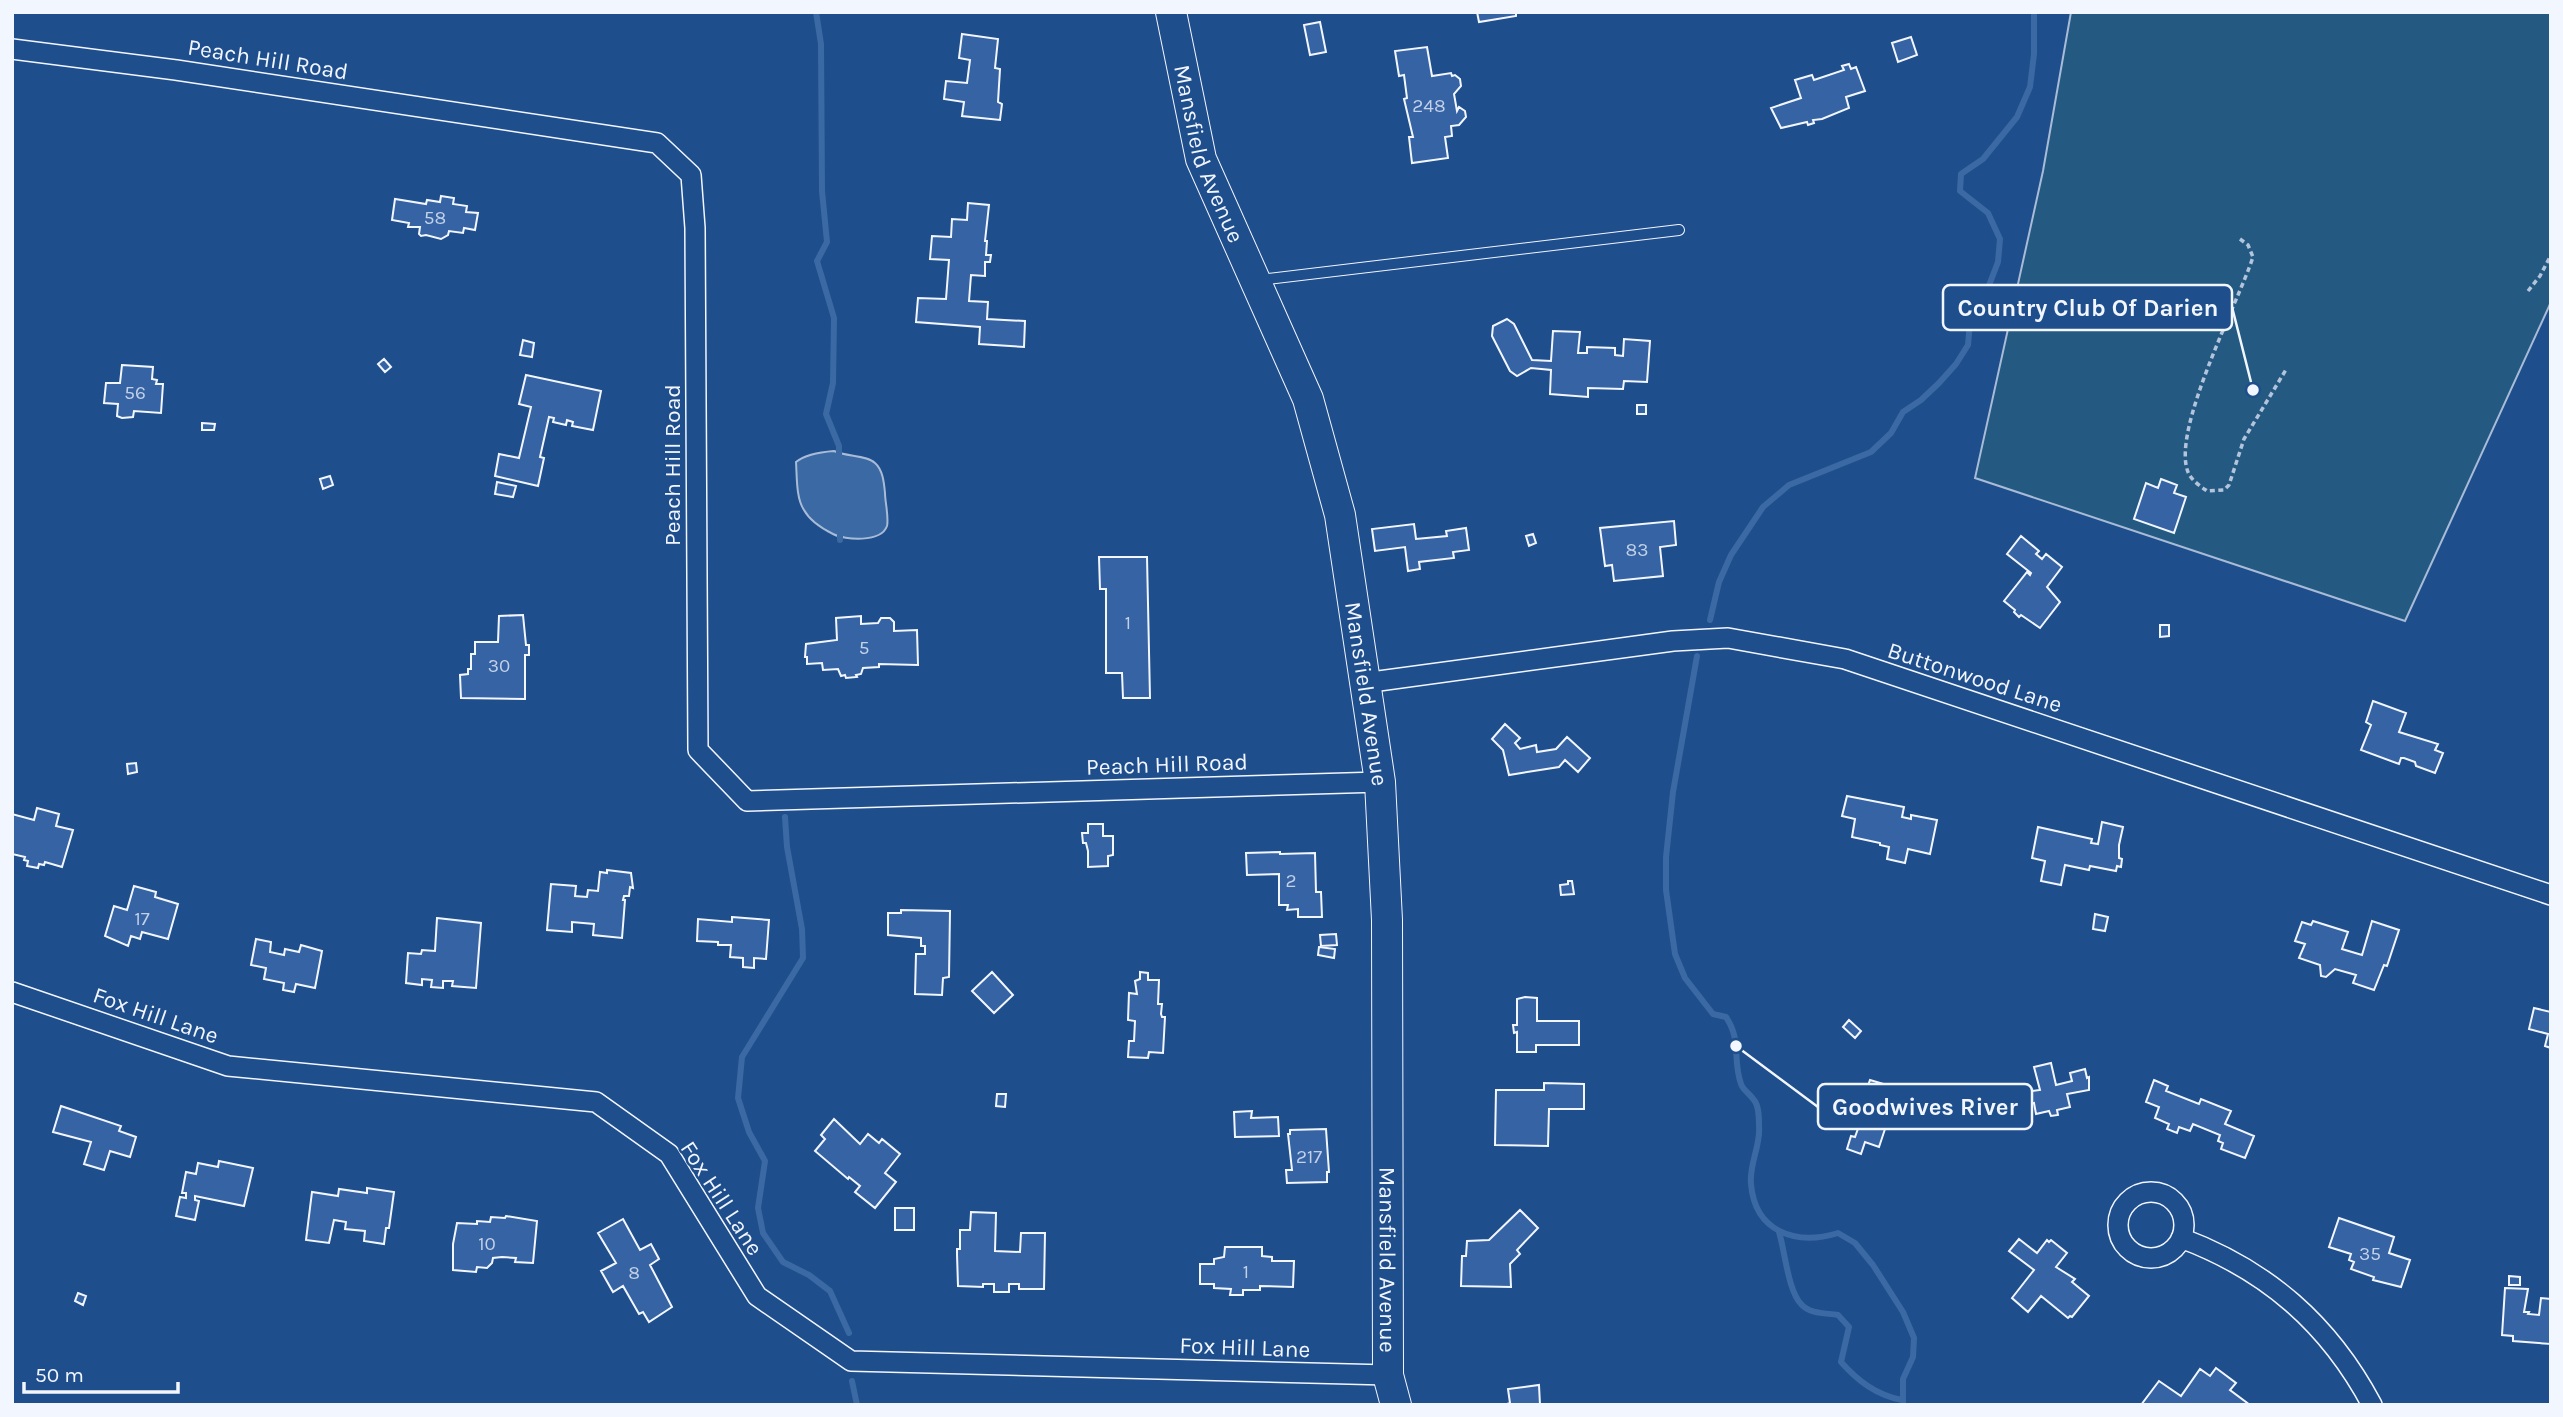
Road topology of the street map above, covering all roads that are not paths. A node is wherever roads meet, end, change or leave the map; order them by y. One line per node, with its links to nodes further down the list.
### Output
1 (1171, 12): 4 (main road, Mansfield Avenue)
2 (12, 49): 6 (street, Peach Hill Road)
3 (1679, 230): 4 (lane)
4 (1255, 280): 5 (main road, Mansfield Avenue)
5 (1364, 683): 6 (main road, Mansfield Avenue); 7 (street, Buttonwood Lane)
6 (1380, 782): 10 (main road, Mansfield Avenue)
7 (2551, 895)
8 (12, 992): 10 (street, Fox Hill Lane)
9 (2181, 1238): 12 (street)
10 (1388, 1375): 11 (main road, Mansfield Avenue)
11 (1396, 1405)
12 (2372, 1405)

